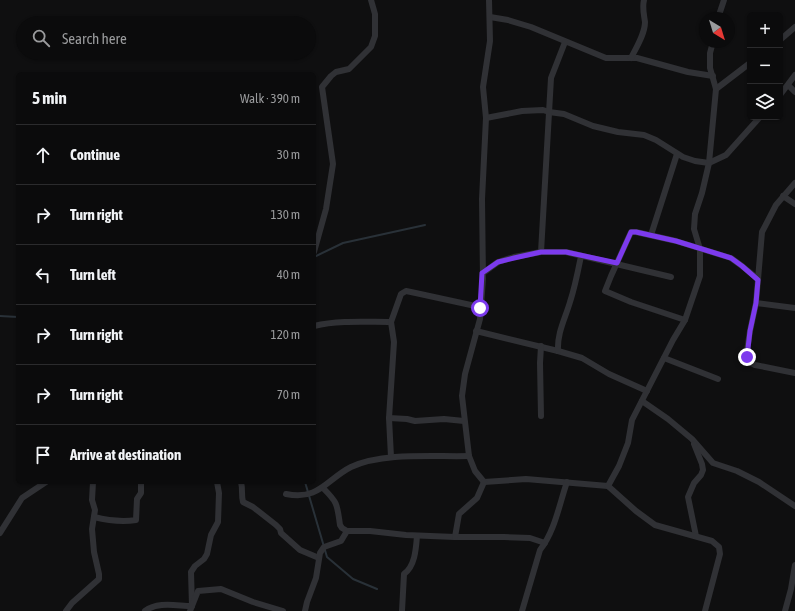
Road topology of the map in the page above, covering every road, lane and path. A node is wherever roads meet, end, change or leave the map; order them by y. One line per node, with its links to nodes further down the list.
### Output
1 (371, 0): 28 (street)
2 (489, 0): 6 (street)
3 (644, 0): 11 (street)
4 (724, 0): 5 (street)
5 (720, 12)
6 (490, 17): 9 (street); 20 (street)
7 (795, 27): 8 (street)
8 (783, 37)
9 (565, 42): 11 (street); 19 (street)
10 (711, 48): 14 (street)
11 (631, 58): 14 (street)
12 (747, 65): 16 (street)
13 (795, 74): 15 (street)
14 (712, 76): 16 (street)
15 (788, 85): 17 (street); 18 (street)
16 (716, 89): 23 (street)
17 (783, 91)
18 (795, 92)
19 (549, 112): 20 (street); 22 (street); 30 (street)
20 (486, 118): 33 (street)
21 (757, 120): 23 (street)
22 (677, 154): 23 (street); 27 (street)
23 (709, 163): 29 (street)
24 (795, 183): 25 (street)
25 (784, 196): 26 (street); 35 (street)
26 (795, 204)
27 (651, 235): 29 (street); 32 (street)
28 (316, 245)
29 (700, 249): 35 (street); 39 (street)
30 (541, 252): 31 (street); 33 (street)
31 (581, 256): 32 (street); 44 (street)
32 (617, 263): 34 (street); 39 (street)
33 (482, 273): 37 (street)
34 (671, 277)
35 (758, 280): 36 (street)
36 (756, 303): 38 (street); 46 (street)
37 (480, 308): 40 (street); 42 (street)
38 (795, 308)
39 (685, 320): 45 (street)
40 (391, 322): 41 (street); 51 (street)
41 (316, 326)
42 (476, 331): 43 (street); 52 (street)
43 (541, 346): 44 (street); 50 (street)
44 (558, 351): 48 (street)
45 (664, 358): 47 (street); 48 (street)
46 (795, 372)
47 (718, 379)
48 (647, 390): 49 (street)
49 (642, 401): 53 (street); 63 (street)
50 (541, 416)
51 (389, 418): 52 (street); 55 (street)
52 (464, 421): 54 (street)
53 (692, 439): 66 (street); 71 (street)
54 (469, 456): 55 (street); 56 (street)
55 (392, 457): 64 (street)
56 (484, 482): 57 (street); 72 (street)
57 (567, 482): 63 (street); 73 (street)
58 (43, 484): 69 (street)
59 (93, 484): 67 (street)
60 (141, 484): 67 (street)
61 (217, 484): 76 (street)
62 (241, 484): 74 (street)
63 (608, 486): 71 (street)
64 (323, 488): 65 (street); 68 (street)
65 (286, 494)
66 (795, 506)
67 (94, 517): 77 (street)
68 (347, 531): 70 (street); 74 (street)
69 (0, 533)
70 (417, 536): 72 (street); 81 (street)
71 (696, 536): 83 (street)
72 (454, 538): 73 (street)
73 (546, 543): 82 (street)
74 (319, 558): 80 (street)
75 (795, 565): 84 (street)
76 (191, 609): 78 (street); 79 (street)
77 (66, 611)
78 (146, 611)
79 (283, 611)
80 (306, 611)
81 (402, 611)
82 (522, 611)
83 (706, 611)
84 (785, 611)

